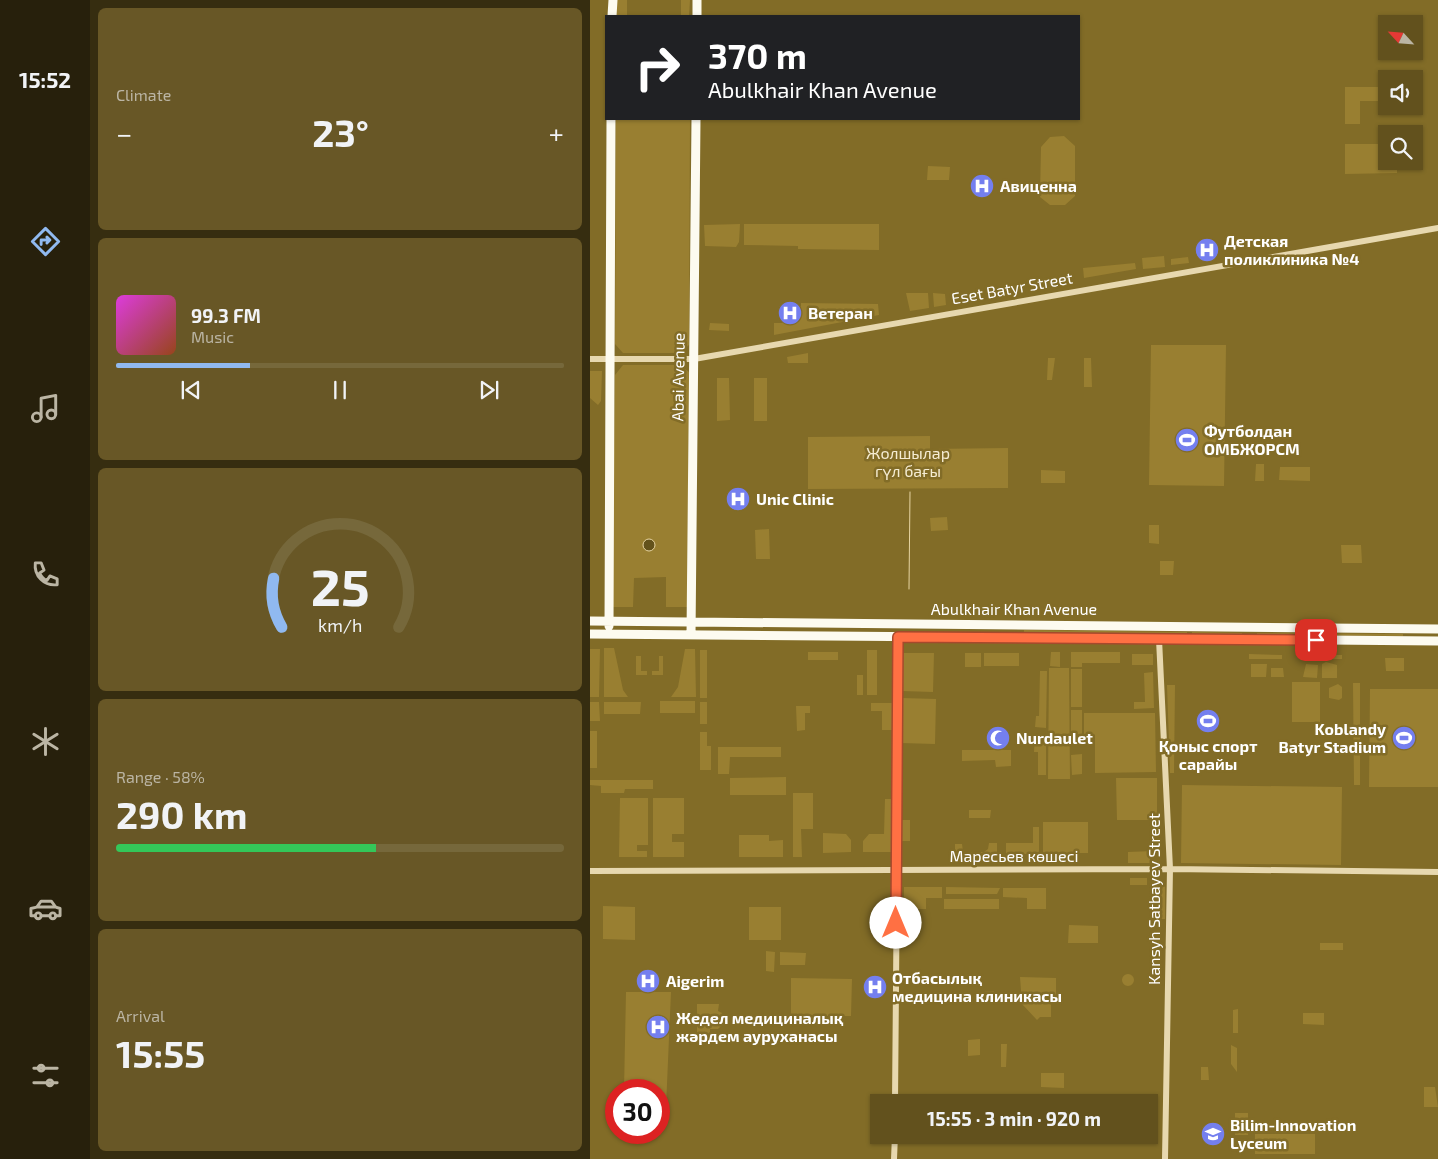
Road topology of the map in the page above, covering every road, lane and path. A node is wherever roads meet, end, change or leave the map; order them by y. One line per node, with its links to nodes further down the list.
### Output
1 (613, 0): 3 (main road)
2 (697, 0): 4 (main road)
3 (612, 15)
4 (697, 15)
5 (611, 120): 9 (main road)
6 (696, 120): 10 (main road, Abai Avenue)
7 (1438, 228): 10 (street, Eset Batyr Street)
8 (590, 358): 9 (street, Eset Batyr Street)
9 (610, 359): 10 (street, Eset Batyr Street); 12 (main road)
10 (694, 359): 13 (main road, Abai Avenue)
11 (590, 621): 12 (main road, Abulkhair Khan Avenue)
12 (609, 621): 13 (main road, Abulkhair Khan Avenue); 20 (main road)
13 (691, 621): 14 (main road, Abulkhair Khan Avenue); 21 (main road, Abai Avenue)
14 (729, 622): 15 (main road, Abulkhair Khan Avenue); 22 (main road)
15 (804, 622): 16 (main road, Abulkhair Khan Avenue); 23 (main road)
16 (1015, 624): 17 (main road, Abulkhair Khan Avenue); 25 (main road)
17 (1248, 626): 18 (main road, Abulkhair Khan Avenue); 27 (main road)
18 (1438, 629)
19 (590, 634): 20 (main road, Abulkhair Khan Avenue)
20 (609, 634): 21 (main road, Abulkhair Khan Avenue)
21 (691, 635): 22 (main road, Abulkhair Khan Avenue)
22 (729, 636): 23 (main road, Abulkhair Khan Avenue)
23 (804, 636): 24 (main road, Abulkhair Khan Avenue)
24 (898, 637): 25 (main road, Abulkhair Khan Avenue); 30 (street)
25 (1015, 638): 26 (main road, Abulkhair Khan Avenue)
26 (1159, 639): 27 (main road, Abulkhair Khan Avenue); 29 (street, Kansyh Satbayev Street)
27 (1248, 640): 28 (main road, Abulkhair Khan Avenue)
28 (1438, 641)
29 (1170, 869): 30 (street, Маресьев көшесі); 32 (street, Маресьев көшесі); 36 (street, Kansyh Satbayev Street)
30 (896, 870): 31 (street, Маресьев көшесі); 33 (street)
31 (590, 871)
32 (1438, 872)
33 (895, 1094)
34 (894, 1144): 35 (street)
35 (894, 1159)
36 (1165, 1159)

